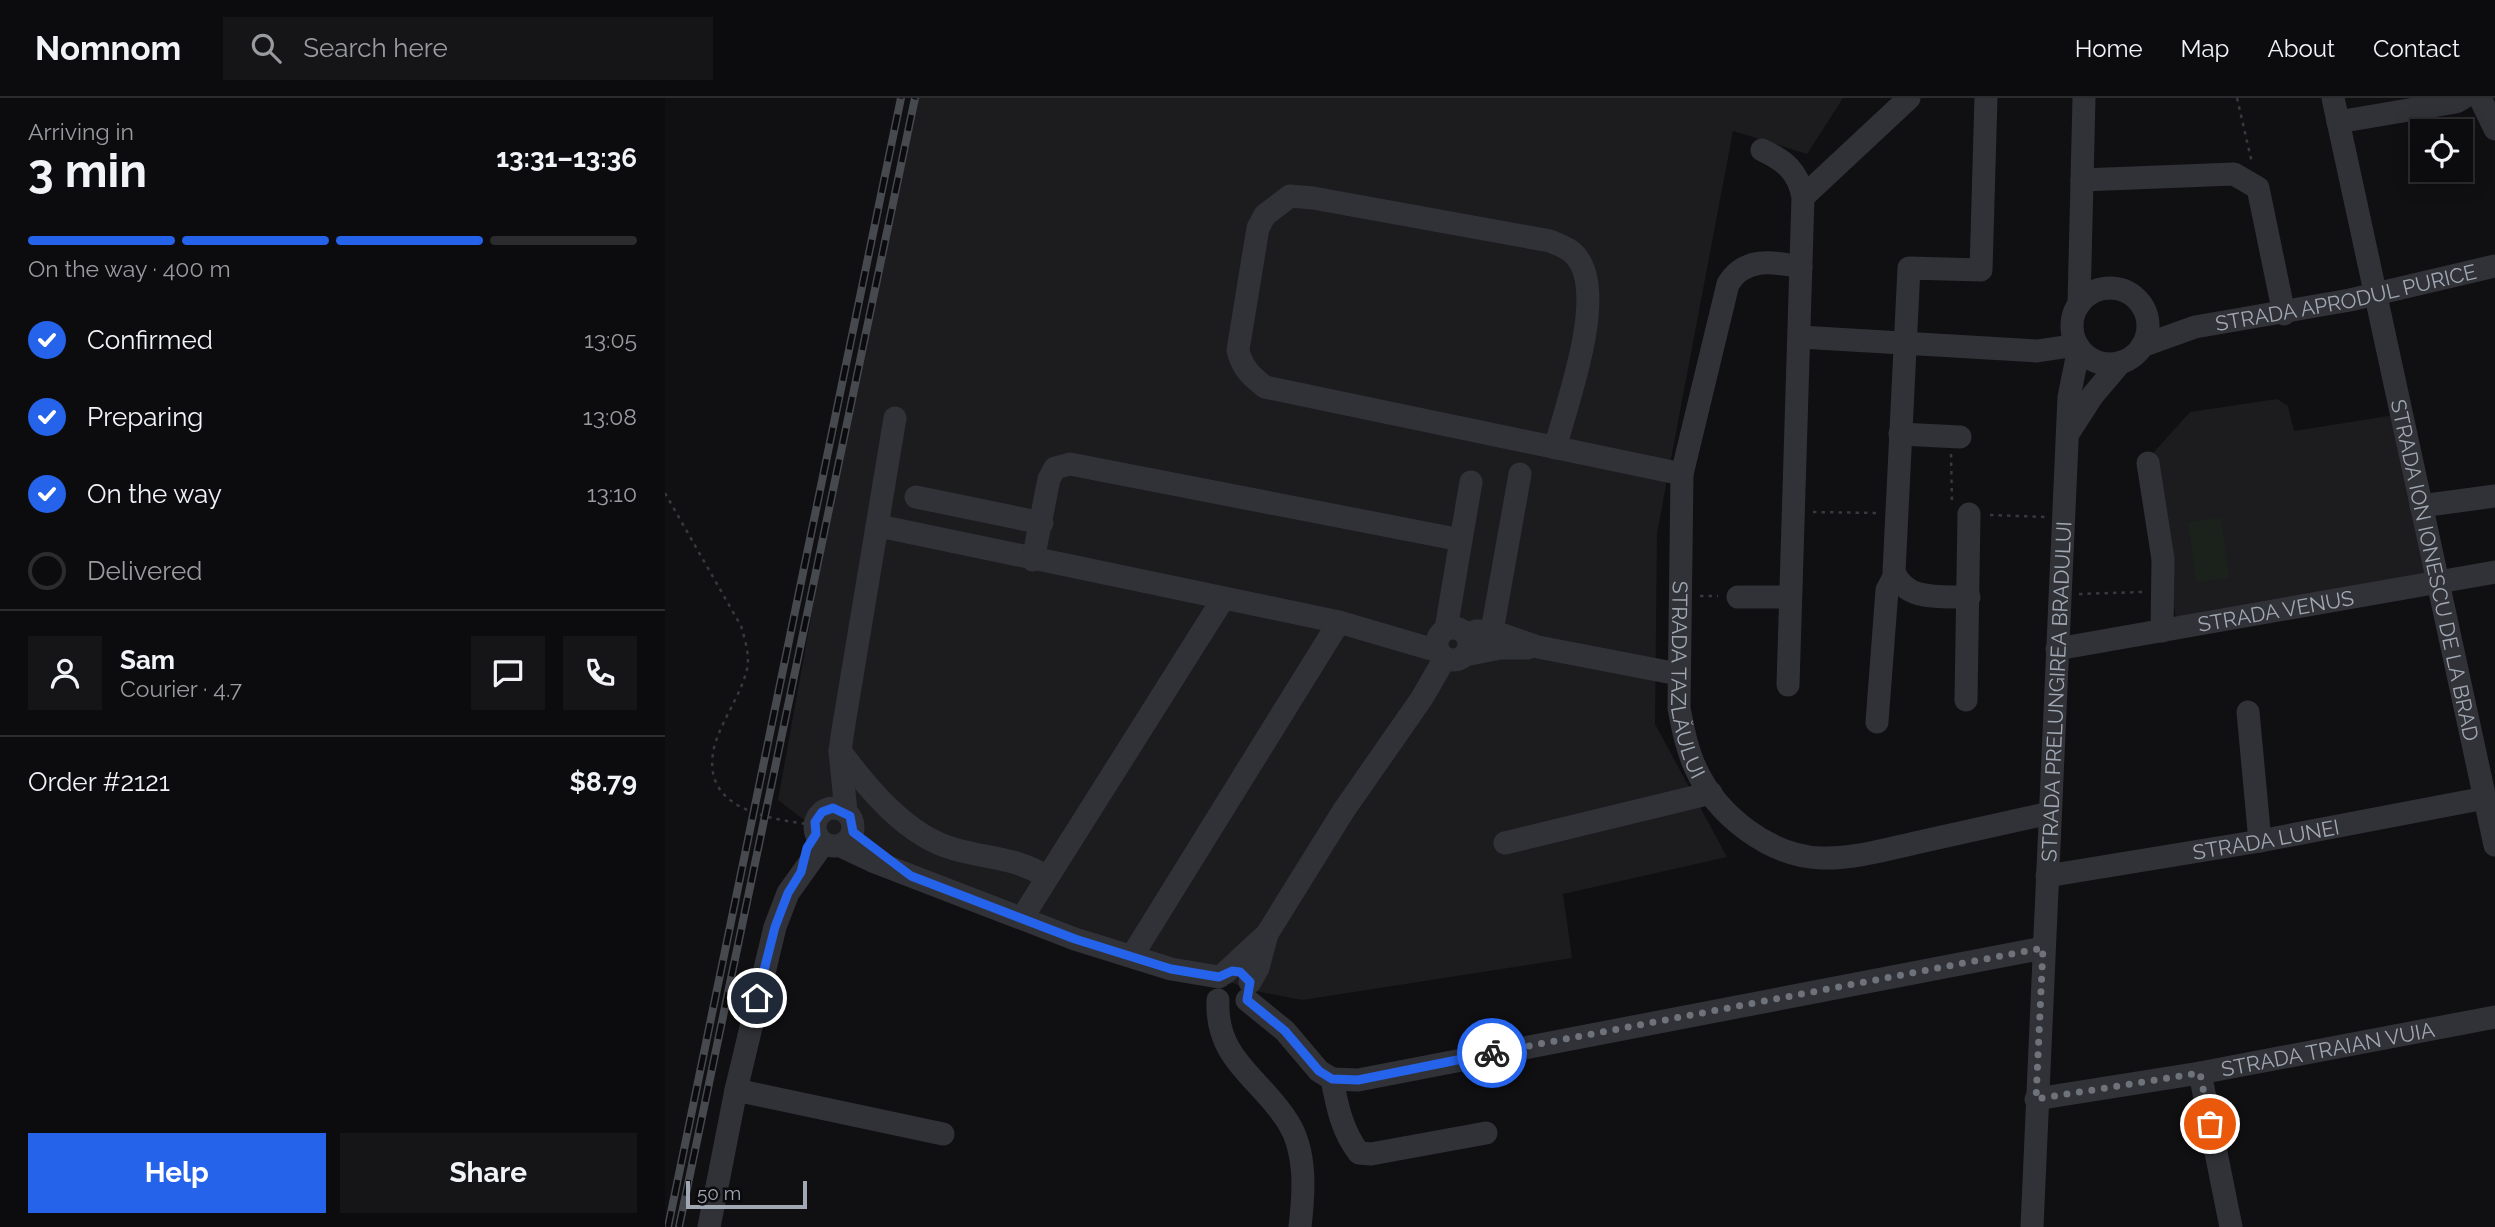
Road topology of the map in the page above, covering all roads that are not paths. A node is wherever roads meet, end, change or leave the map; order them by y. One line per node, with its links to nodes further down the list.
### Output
1 (1909, 98): 11 (street)
2 (1986, 98): 22 (street)
3 (2084, 98): 10 (street)
4 (2333, 98): 7 (street, STRADA ION IONESCU DE LA BRAD)
5 (2463, 98): 7 (street)
6 (2480, 98): 8 (street)
7 (2338, 122): 16 (street, STRADA ION IONESCU DE LA BRAD)
8 (2495, 129)
9 (1762, 150): 11 (street)
10 (2082, 180): 12 (street); 19 (street)
11 (1801, 191): 14 (street)
12 (2082, 251): 15 (street); 18 (street)
13 (2495, 266): 16 (street, STRADA APRODUL PURICE)
14 (1801, 267): 21 (street); 34 (street, STRADA TAZLĂULUI)
15 (2120, 289): 17 (street); 18 (street)
16 (2375, 295): 19 (street, STRADA APRODUL PURICE); 38 (street, STRADA ION IONESCU DE LA BRAD)
17 (2141, 304): 20 (street, STRADA APRODUL PURICE); 23 (street)
18 (2076, 310): 24 (street); 25 (street)
19 (2284, 314): 20 (street, STRADA APRODUL PURICE)
20 (2195, 327): 23 (street, STRADA APRODUL PURICE)
21 (1800, 337): 22 (street); 48 (street)
22 (1904, 344): 25 (street); 28 (street)
23 (2142, 346): 26 (street)
24 (2078, 347): 25 (street); 26 (street); 29 (street, STRADA PRELUNGIREA BRADULUI)
25 (2023, 349)
26 (2121, 362): 29 (street)
27 (895, 418): 41 (street)
28 (1900, 434): 30 (street); 45 (street)
29 (2067, 435): 56 (street, STRADA PRELUNGIREA BRADULUI)
30 (1955, 437)
31 (1555, 448): 31 (street); 34 (street)
32 (2148, 463): 53 (street)
33 (1520, 474): 52 (street)
34 (1682, 474): 57 (street, STRADA TAZLĂULUI)
35 (1471, 482): 42 (street)
36 (2495, 496): 38 (street)
37 (916, 497): 40 (street)
38 (2421, 506): 46 (street, STRADA ION IONESCU DE LA BRAD)
39 (1969, 514): 49 (street)
40 (1042, 523): 42 (street); 43 (street)
41 (879, 526): 43 (street); 62 (street)
42 (1461, 540): 54 (street)
43 (1033, 560): 50 (street)
44 (2495, 572): 46 (street, STRADA VENUS)
45 (1895, 575): 49 (street); 61 (street)
46 (2438, 583): 53 (street, STRADA VENUS); 64 (street, STRADA ION IONESCU DE LA BRAD)
47 (1738, 597): 48 (street)
48 (1790, 597): 58 (street)
49 (1969, 597): 59 (street)
50 (1223, 599): 51 (street); 71 (street)
51 (1339, 622): 54 (street); 74 (street)
52 (1492, 631): 54 (street); 55 (street)
53 (2162, 631): 56 (street, STRADA VENUS)
54 (1451, 642): 55 (street); 75 (street)
55 (1538, 647): 57 (street)
56 (2057, 649): 65 (street, STRADA PRELUNGIREA BRADULUI)
57 (1678, 674): 63 (street, STRADA TAZLĂULUI)
58 (1788, 685)
59 (1966, 700)
60 (2248, 712): 67 (street)
61 (1877, 722)
62 (840, 751): 66 (street); 71 (street)
63 (1711, 793): 65 (street, STRADA TAZLĂULUI); 68 (street)
64 (2485, 798): 67 (street, STRADA LUNEI); 69 (street, STRADA ION IONESCU DE LA BRAD)
65 (2050, 813): 70 (street, STRADA PRELUNGIREA BRADULUI)
66 (832, 829): 72 (street); 79 (street)
67 (2260, 841): 70 (street, STRADA LUNEI)
68 (1505, 843)
69 (2495, 845)
70 (2047, 876): 73 (street, STRADA PRELUNGIREA BRADULUI)
71 (1047, 877): 72 (street)
72 (1022, 918): 74 (street)
73 (2043, 948): 78 (street); 80 (street, STRADA PRELUNGIREA BRADULUI)
74 (1132, 956): 75 (street)
75 (1230, 990): 78 (street); 84 (street)
76 (2495, 1017): 77 (street, STRADA TRAIAN VUIA)
77 (2200, 1073): 80 (street, STRADA TRAIAN VUIA); 86 (street)
78 (1332, 1079): 81 (street)
79 (736, 1090): 82 (street); 83 (street)
80 (2036, 1099): 85 (street, STRADA PRELUNGIREA BRADULUI)
81 (1486, 1133)
82 (943, 1134)
83 (709, 1227)
84 (1300, 1227)
85 (2032, 1227)
86 (2231, 1227)

